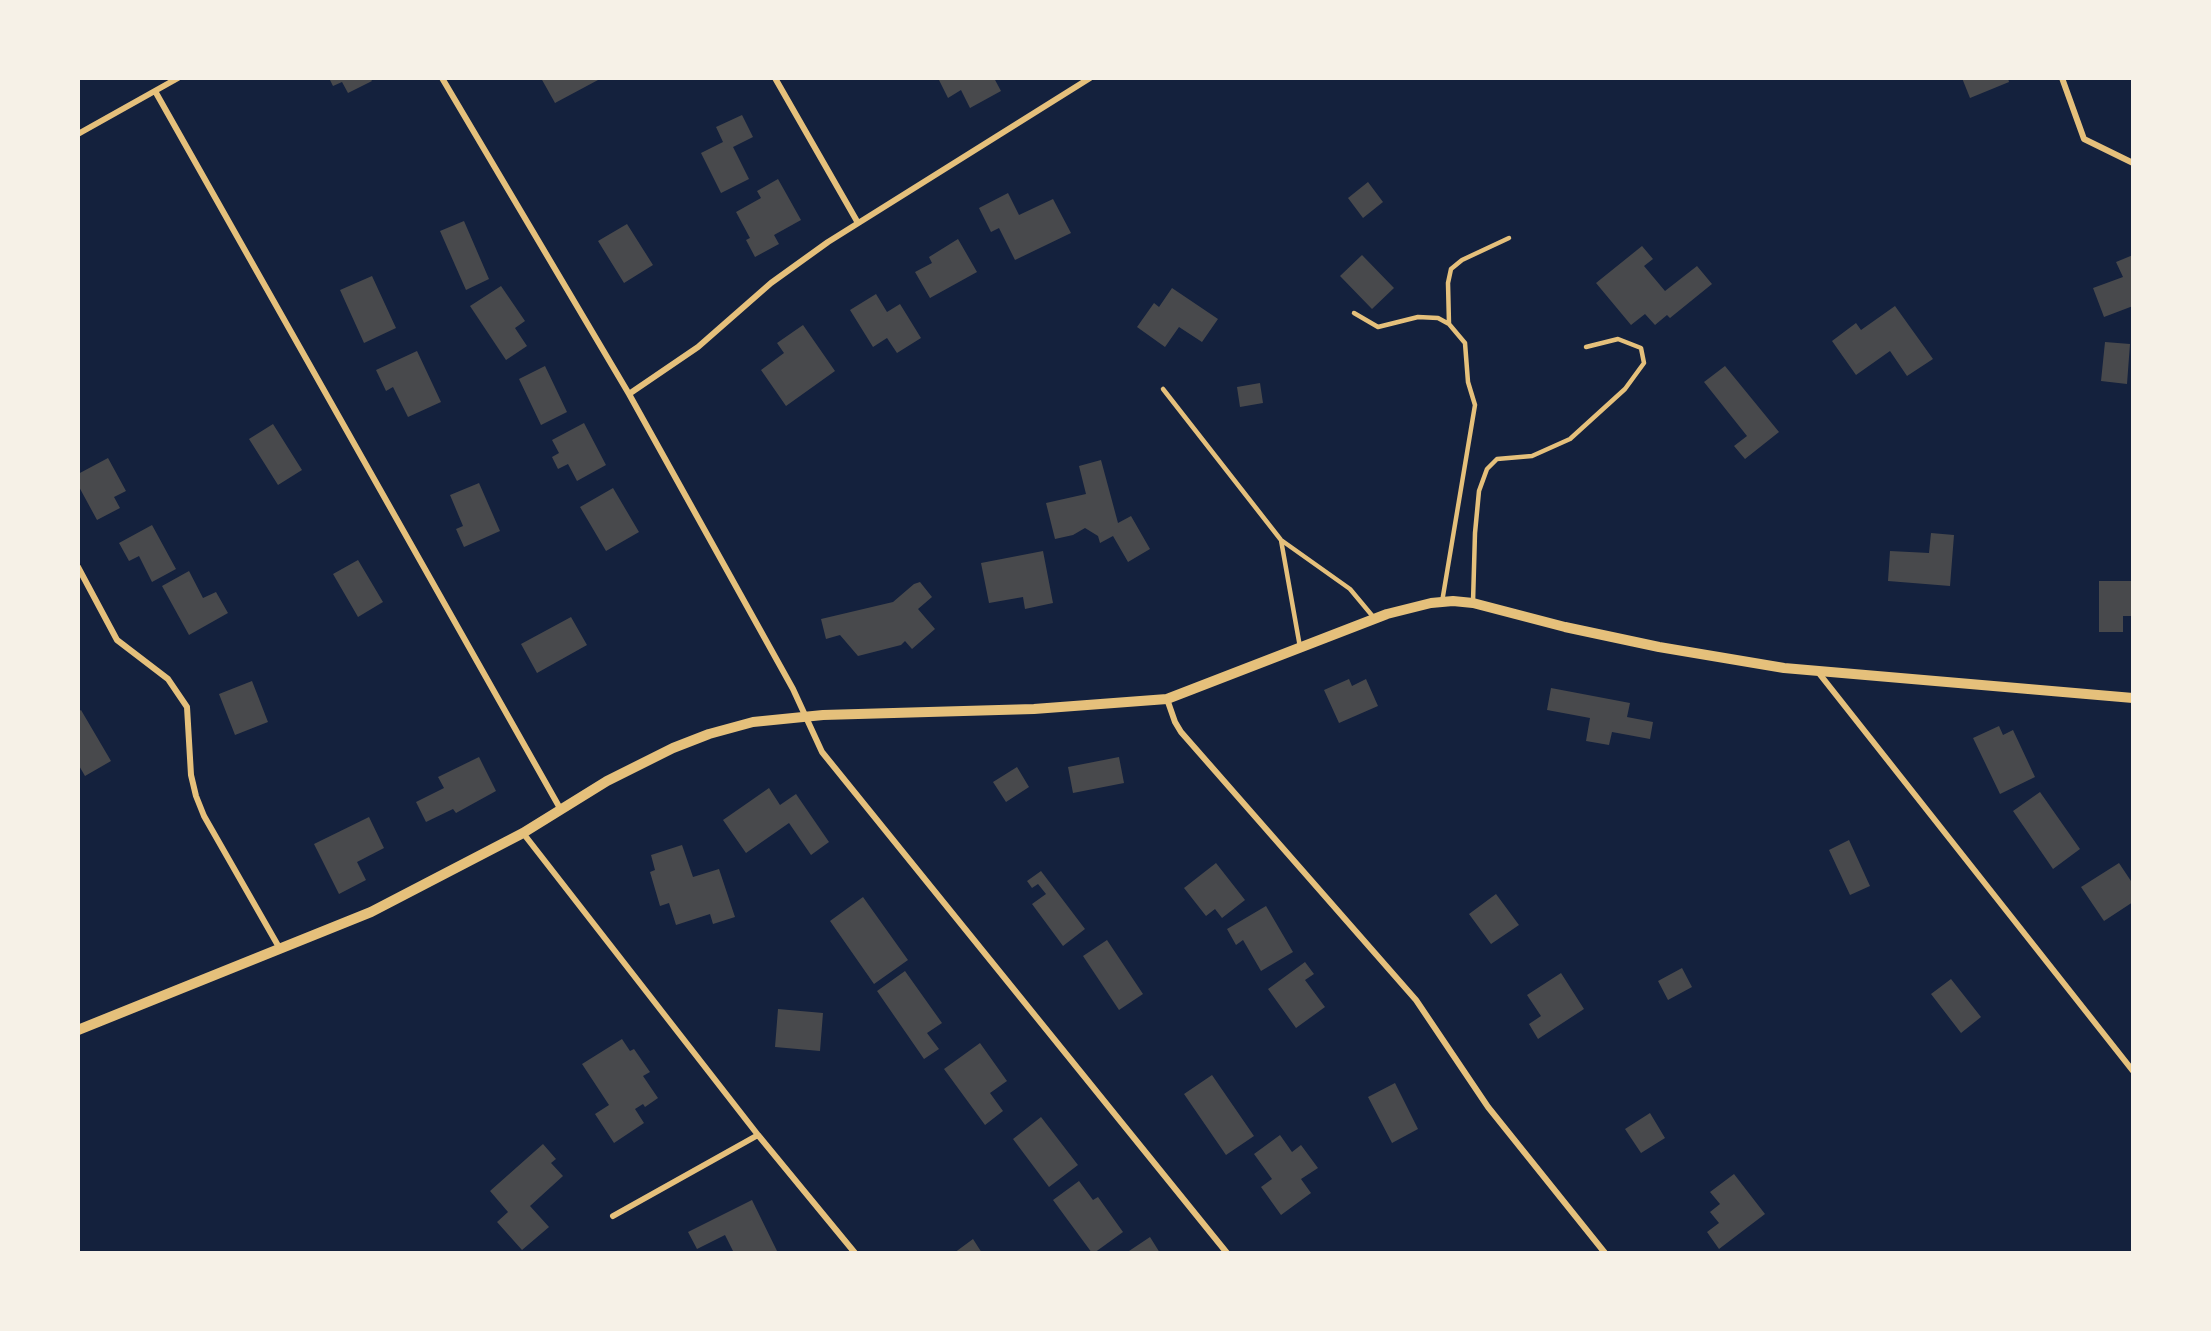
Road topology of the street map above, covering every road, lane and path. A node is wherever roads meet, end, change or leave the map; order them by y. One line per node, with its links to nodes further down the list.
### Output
1 (178, 78): 6 (street)
2 (442, 78): 15 (street)
3 (775, 78): 9 (street)
4 (1090, 78): 9 (street)
5 (2062, 78): 8 (street)
6 (155, 91): 7 (street); 26 (street)
7 (78, 134)
8 (2133, 163)
9 (858, 223): 15 (street)
10 (1509, 237): 12 (lane)
11 (1354, 313): 12 (lane)
12 (1449, 324): 18 (lane)
13 (1586, 347): 19 (lane)
14 (1163, 389): 16 (lane)
15 (629, 394): 25 (street)
16 (1281, 540): 20 (lane); 21 (lane)
17 (78, 567): 28 (street)
18 (1442, 602): 19 (street); 20 (street)
19 (1473, 603): 22 (street)
20 (1375, 619): 21 (street)
21 (1301, 648): 24 (street)
22 (1818, 672): 23 (street); 30 (street)
23 (2133, 698)
24 (1167, 699): 25 (street); 35 (street)
25 (806, 717): 26 (street); 34 (street)
26 (561, 810): 27 (street)
27 (523, 832): 28 (street); 31 (street)
28 (280, 949): 29 (street)
29 (78, 1030)
30 (2133, 1071)
31 (758, 1135): 32 (street); 33 (street)
32 (613, 1216)
33 (855, 1253)
34 (1227, 1253)
35 (1605, 1253)

